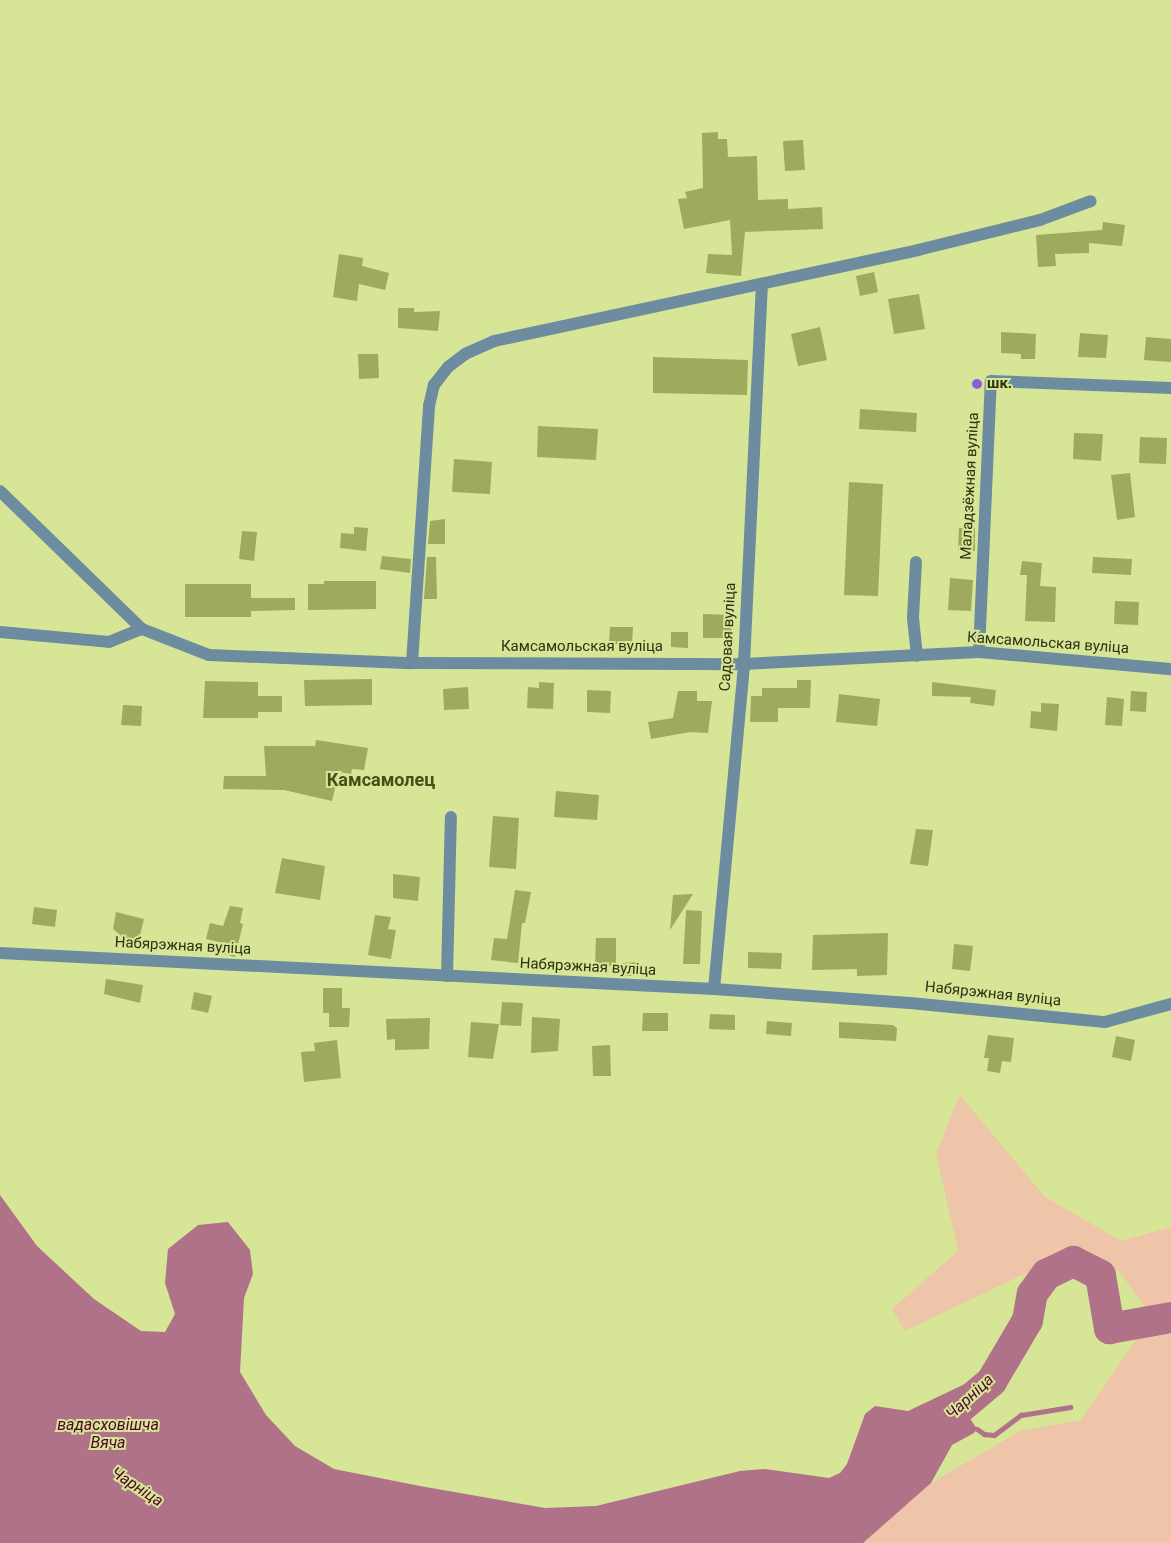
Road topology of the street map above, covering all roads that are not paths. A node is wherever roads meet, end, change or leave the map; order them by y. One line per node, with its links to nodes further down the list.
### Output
1 (1091, 201): 2 (street)
2 (762, 286): 10 (street); 11 (street, Садовая вуліца)
3 (1171, 388): 8 (street, Маладзёжная вуліца)
4 (0, 491): 6 (street)
5 (916, 562): 9 (street)
6 (142, 629): 7 (street); 10 (street, Камсамольская вуліца)
7 (0, 632)
8 (979, 652): 9 (street, Камсамольская вуліца); 12 (street, Камсамольская вуліца)
9 (917, 656): 11 (street, Камсамольская вуліца)
10 (412, 663): 11 (street, Камсамольская вуліца)
11 (744, 664): 16 (street, Садовая вуліца)
12 (1171, 669)
13 (451, 817): 15 (street)
14 (0, 953): 15 (street, Набярэжная вуліца)
15 (447, 976): 16 (street, Набярэжная вуліца)
16 (714, 989): 17 (street, Набярэжная вуліца)
17 (1171, 1004)

